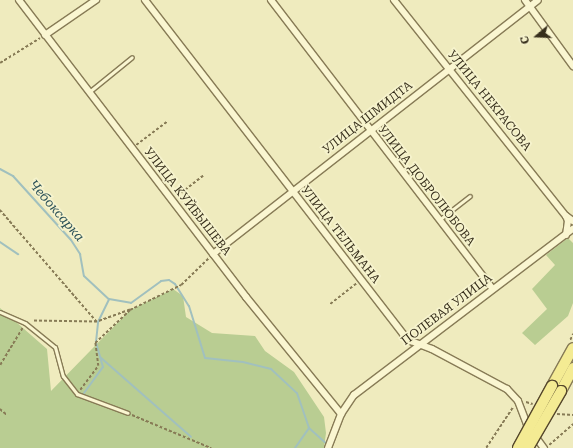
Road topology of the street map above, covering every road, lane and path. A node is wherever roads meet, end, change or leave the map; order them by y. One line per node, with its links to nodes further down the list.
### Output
1 (19, 0): 9 (street, УЛИЦА КУЙБЫШЕВА)
2 (96, 0): 9 (street)
3 (145, 0): 19 (street, УЛИЦА ТЕЛЬМАНА)
4 (271, 0): 16 (street, УЛИЦА ДОБРОЛЮБОВА)
5 (394, 0): 13 (street, УЛИЦА НЕКРАСОВА)
6 (525, 0): 8 (street)
7 (538, 0): 8 (street, УЛИЦА ШМИДТА)
8 (529, 6): 12 (street); 13 (street, УЛИЦА ШМИДТА)
9 (44, 35): 11 (path); 14 (street, УЛИЦА КУЙБЫШЕВА)
10 (132, 57): 14 (lane)
11 (0, 63)
12 (573, 66)
13 (450, 68): 16 (street, УЛИЦА ШМИДТА); 23 (street, УЛИЦА НЕКРАСОВА)
14 (89, 92): 17 (street, УЛИЦА КУЙБЫШЕВА)
15 (168, 121): 17 (path)
16 (369, 131): 19 (street, УЛИЦА ШМИДТА); 24 (street, УЛИЦА ДОБРОЛЮБОВА)
17 (132, 148): 21 (street, УЛИЦА КУЙБЫШЕВА)
18 (203, 176): 21 (path)
19 (292, 192): 28 (street, УЛИЦА ШМИДТА); 29 (street, УЛИЦА ТЕЛЬМАНА)
20 (470, 196): 24 (lane)
21 (172, 200): 28 (street, УЛИЦА КУЙБЫШЕВА)
22 (0, 210): 34 (path)
23 (566, 216): 25 (street, УЛИЦА НЕКРАСОВА); 27 (street)
24 (439, 220): 30 (street, УЛИЦА ДОБРОЛЮБОВА)
25 (573, 220)
26 (573, 229): 27 (street, ПОЛЕВАЯ УЛИЦА)
27 (566, 235): 30 (street, ПОЛЕВАЯ УЛИЦА)
28 (213, 254): 32 (path); 45 (street, УЛИЦА КУЙБЫШЕВА)
29 (361, 280): 31 (path); 36 (street, УЛИЦА ТЕЛЬМАНА)
30 (493, 289): 36 (street, ПОЛЕВАЯ УЛИЦА)
31 (330, 304)
32 (130, 310): 34 (path); 41 (path)
33 (0, 312): 35 (lane)
34 (98, 322): 35 (path)
35 (25, 324): 38 (path); 41 (lane)
36 (418, 345): 42 (street, УЛИЦА ТЕЛЬМАНА); 45 (street, ПОЛЕВАЯ УЛИЦА)
37 (573, 348): 40 (main road)
38 (0, 365)
39 (573, 368): 40 (main road)
40 (556, 388): 51 (main road, bridge); 52 (main road, bridge)
41 (77, 394): 44 (lane)
42 (518, 401): 50 (path); 53 (street, УЛИЦА ТЕЛЬМАНА)
43 (0, 409): 46 (path)
44 (128, 413): 48 (path)
45 (341, 414): 49 (street, ПОЛЕВАЯ УЛИЦА)
46 (7, 415)
47 (573, 424): 53 (path)
48 (211, 448)
49 (328, 448)
50 (486, 448)
51 (518, 448)
52 (528, 448)
53 (545, 448)

